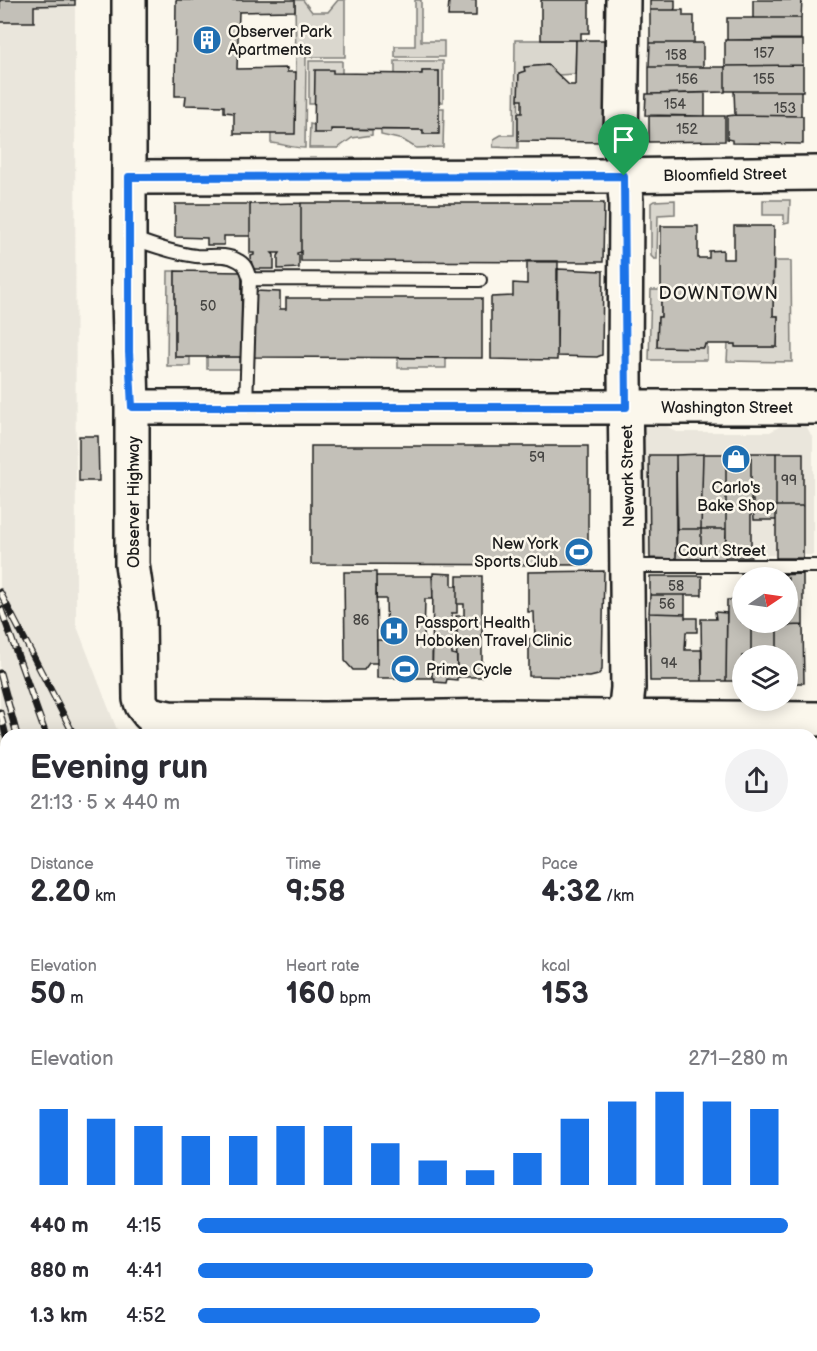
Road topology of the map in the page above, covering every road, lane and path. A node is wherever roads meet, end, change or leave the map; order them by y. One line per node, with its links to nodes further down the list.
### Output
1 (129, 0): 5 (street, Observer Highway)
2 (622, 0): 4 (street, Newark Street)
3 (817, 173): 4 (street, Bloomfield Street)
4 (624, 176): 5 (street, Bloomfield Street); 11 (street, Newark Street)
5 (129, 177): 6 (street, Observer Highway)
6 (129, 237): 7 (lane); 9 (street, Observer Highway)
7 (250, 279): 8 (lane); 10 (lane)
8 (480, 280)
9 (132, 407): 10 (street, Washington Street); 18 (street, Observer Highway)
10 (246, 407): 11 (street, Washington Street)
11 (626, 407): 12 (street, Washington Street); 13 (street, Newark Street)
12 (817, 407)
13 (627, 566): 14 (lane, Court Street); 16 (street, Newark Street)
14 (817, 566)
15 (817, 718): 16 (street)
16 (622, 725): 17 (street)
17 (366, 727): 18 (street)
18 (150, 728)

